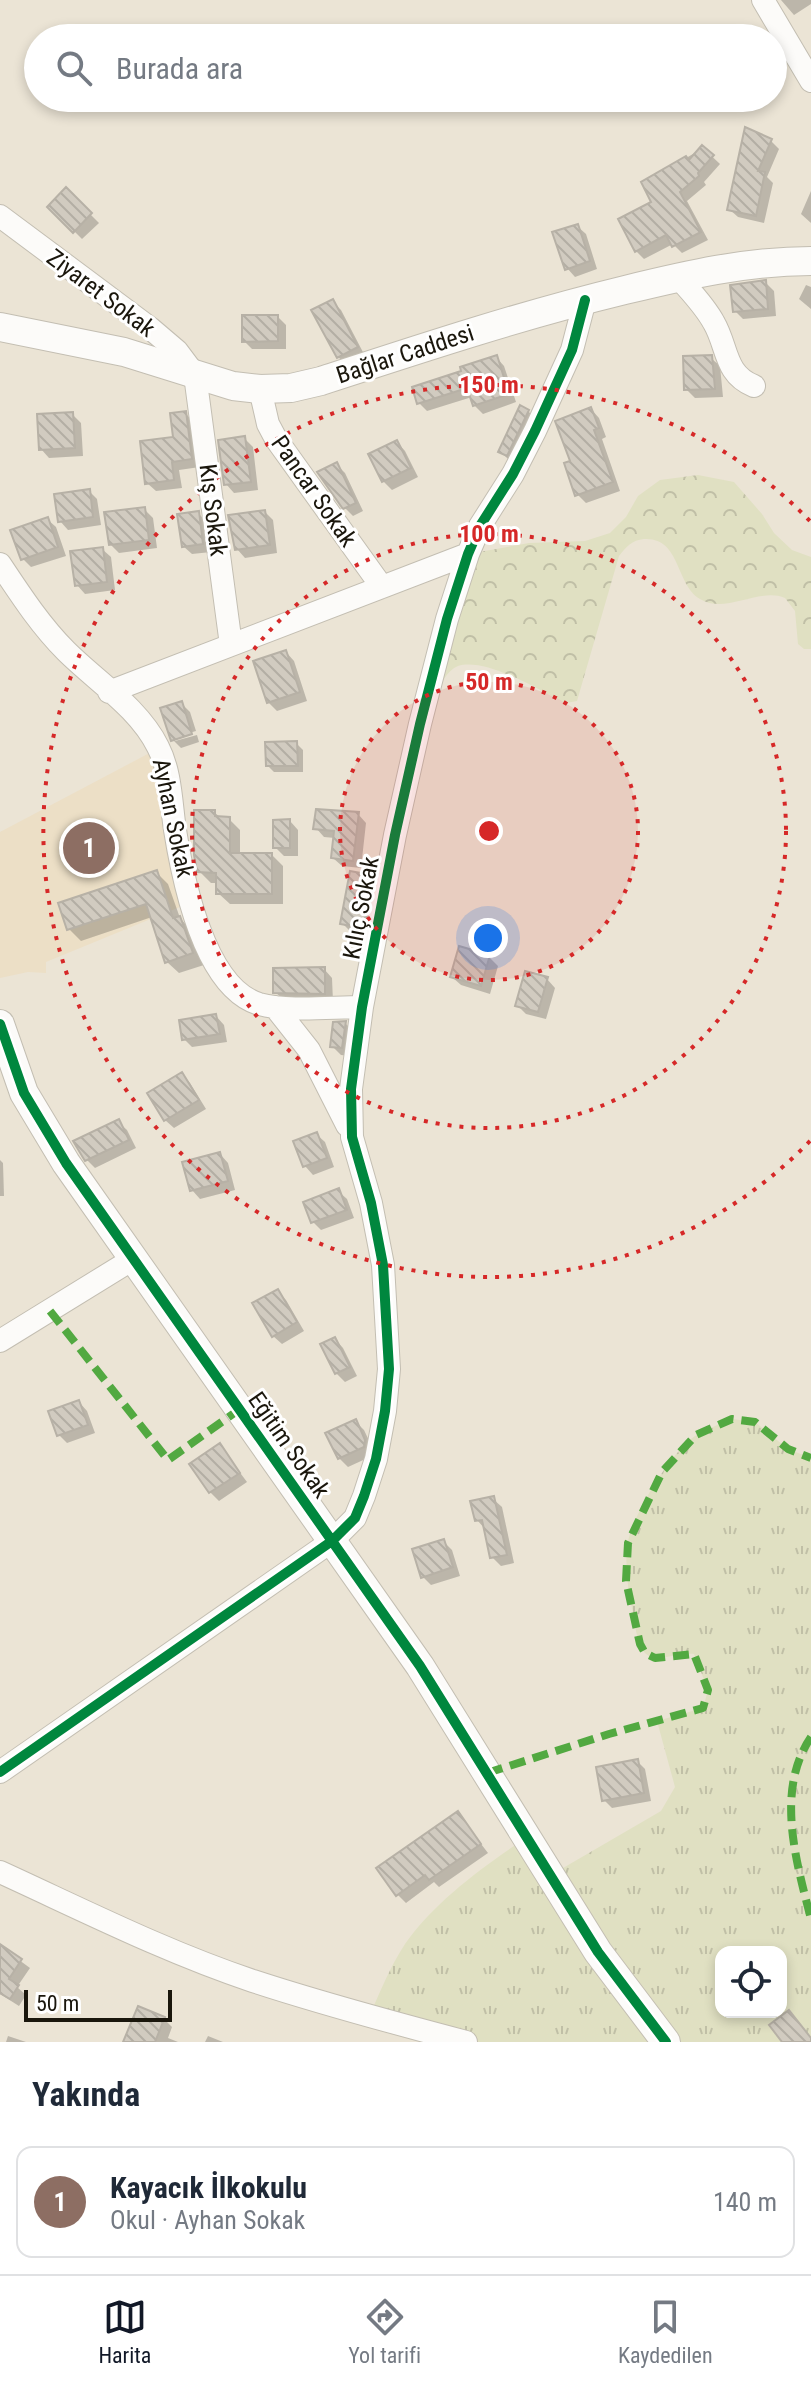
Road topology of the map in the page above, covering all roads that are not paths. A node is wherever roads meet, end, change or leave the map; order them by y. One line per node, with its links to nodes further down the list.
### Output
1 (763, 0): 2 (street)
2 (777, 24)
3 (787, 40): 4 (street)
4 (811, 81)
5 (0, 216): 10 (street, Ziyaret Sokak)
6 (811, 261): 7 (street, Bağlar Caddesi)
7 (678, 277): 8 (street, Bağlar Caddesi); 11 (street)
8 (585, 300): 12 (street, Bağlar Caddesi); 13 (street, Kılıç Sokak)
9 (0, 327): 10 (street, Bağlar Caddesi)
10 (195, 375): 12 (street, Bağlar Caddesi); 16 (street, Kış Sokak)
11 (754, 386)
12 (260, 389): 15 (street, Pancar Sokak)
13 (468, 554): 15 (street); 19 (street, Kılıç Sokak)
14 (0, 564): 17 (street, Ayhan Sokak)
15 (382, 587): 16 (street)
16 (231, 645): 17 (street)
17 (109, 692): 18 (street, Ayhan Sokak)
18 (275, 1007): 19 (street, Ayhan Sokak); 21 (street)
19 (362, 1007): 21 (street, Kılıç Sokak)
20 (0, 1024): 22 (street, Eğitim Sokak)
21 (352, 1137): 24 (street, Kılıç Sokak)
22 (133, 1259): 23 (street); 24 (street, Eğitim Sokak)
23 (0, 1341)
24 (332, 1541): 25 (street, Kılıç Sokak); 28 (street, Eğitim Sokak)
25 (0, 1772)
26 (0, 1872): 27 (street)
27 (466, 2042)
28 (666, 2042)

